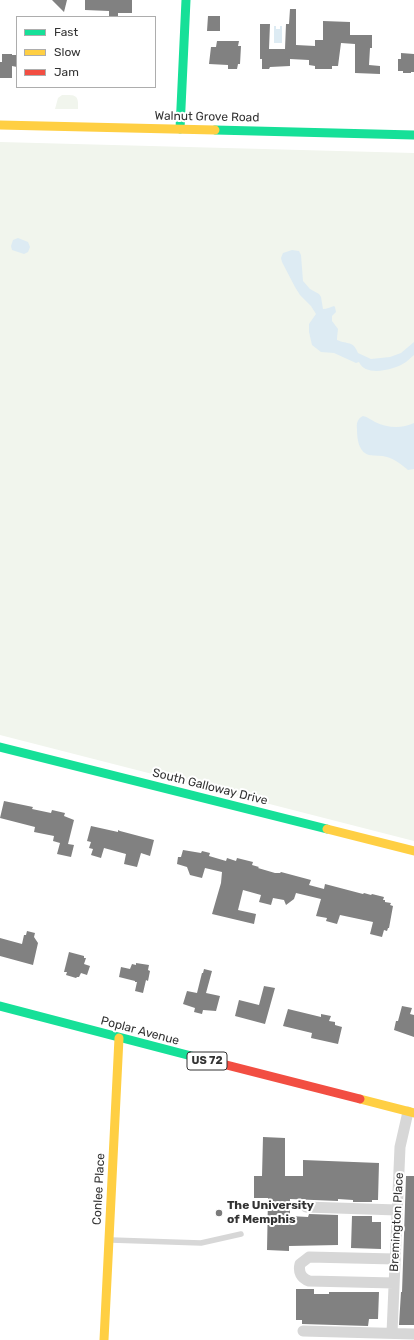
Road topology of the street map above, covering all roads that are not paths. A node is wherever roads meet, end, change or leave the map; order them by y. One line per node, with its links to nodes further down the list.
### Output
1 (186, 0): 3 (street)
2 (0, 125): 3 (street, Walnut Grove Road)
3 (180, 129): 4 (street, Walnut Grove Road)
4 (414, 135)
5 (0, 747): 6 (street, South Galloway Drive)
6 (414, 850)
7 (0, 1006): 8 (street, Poplar Avenue / US 72)
8 (119, 1038): 9 (street, Poplar Avenue / US 72); 13 (street, Conlee Place)
9 (411, 1113): 11 (street, Bremington Place)
10 (306, 1207): 11 (street)
11 (397, 1210): 14 (street, Bremington Place)
12 (241, 1234): 13 (lane)
13 (109, 1240): 19 (street, Conlee Place)
14 (395, 1259): 15 (street, Bremington Place); 15 (street)
15 (394, 1283): 17 (street, Bremington Place)
16 (304, 1332): 17 (street)
17 (392, 1333): 18 (street)
18 (414, 1334)
19 (104, 1340)

